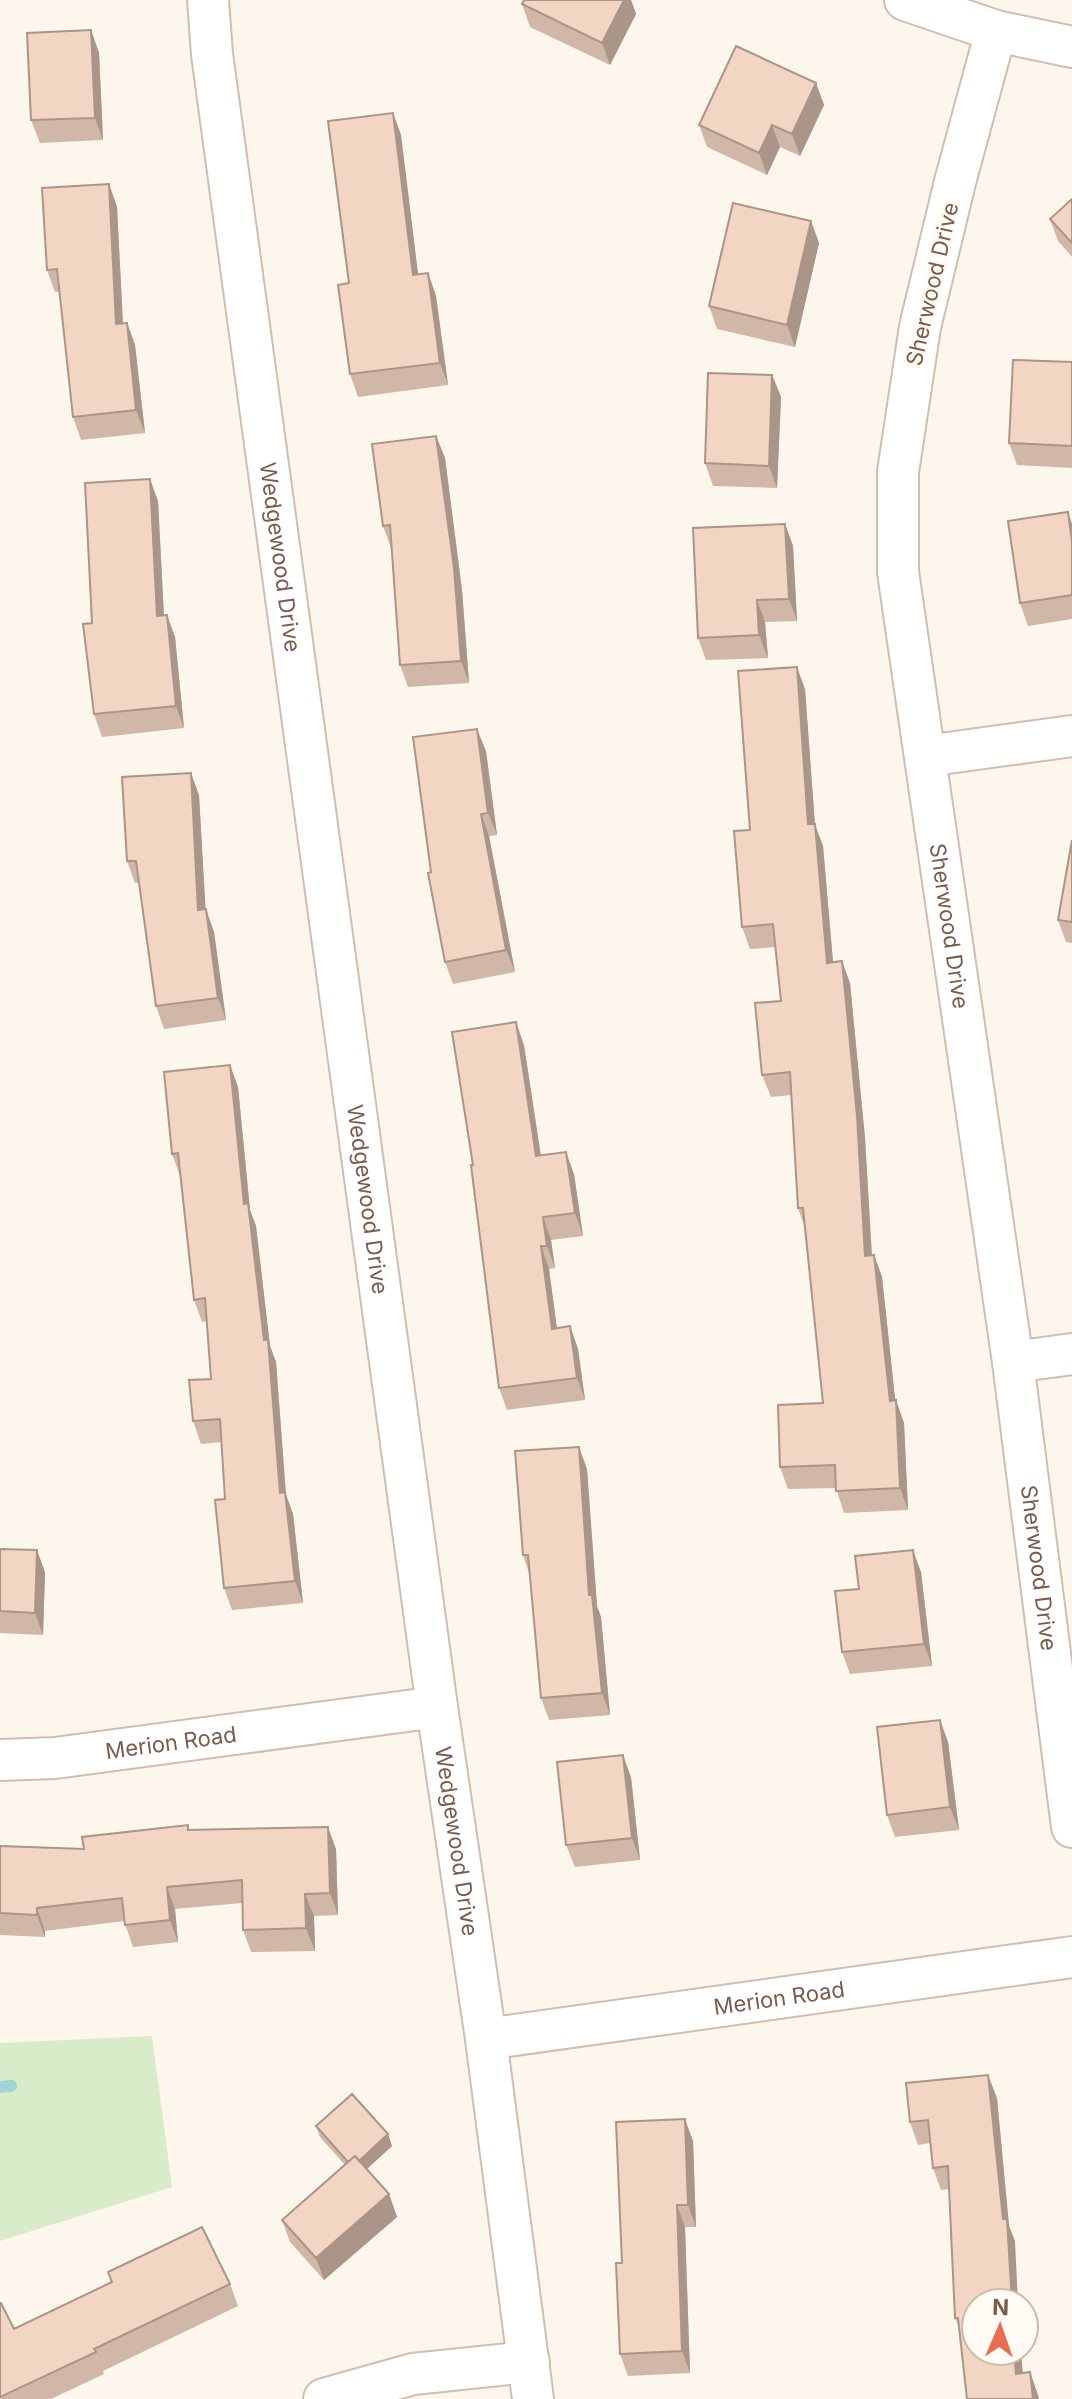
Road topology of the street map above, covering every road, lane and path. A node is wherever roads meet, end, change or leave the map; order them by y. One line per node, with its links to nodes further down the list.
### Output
1 (208, 0): 9 (street, Wedgewood Drive)
2 (905, 0): 3 (street)
3 (996, 31): 4 (street); 6 (street, Sherwood Drive)
4 (1072, 47)
5 (1072, 736): 6 (street)
6 (926, 756): 8 (street, Sherwood Drive)
7 (1072, 1354): 8 (street)
8 (1013, 1362): 11 (street, Sherwood Drive)
9 (437, 1707): 10 (street, Merion Road); 13 (street, Wedgewood Drive)
10 (0, 1760)
11 (1072, 1827)
12 (1072, 1957): 13 (street, Merion Road)
13 (486, 2039): 14 (street, Wedgewood Drive)
14 (531, 2381): 15 (street)
15 (324, 2399)

